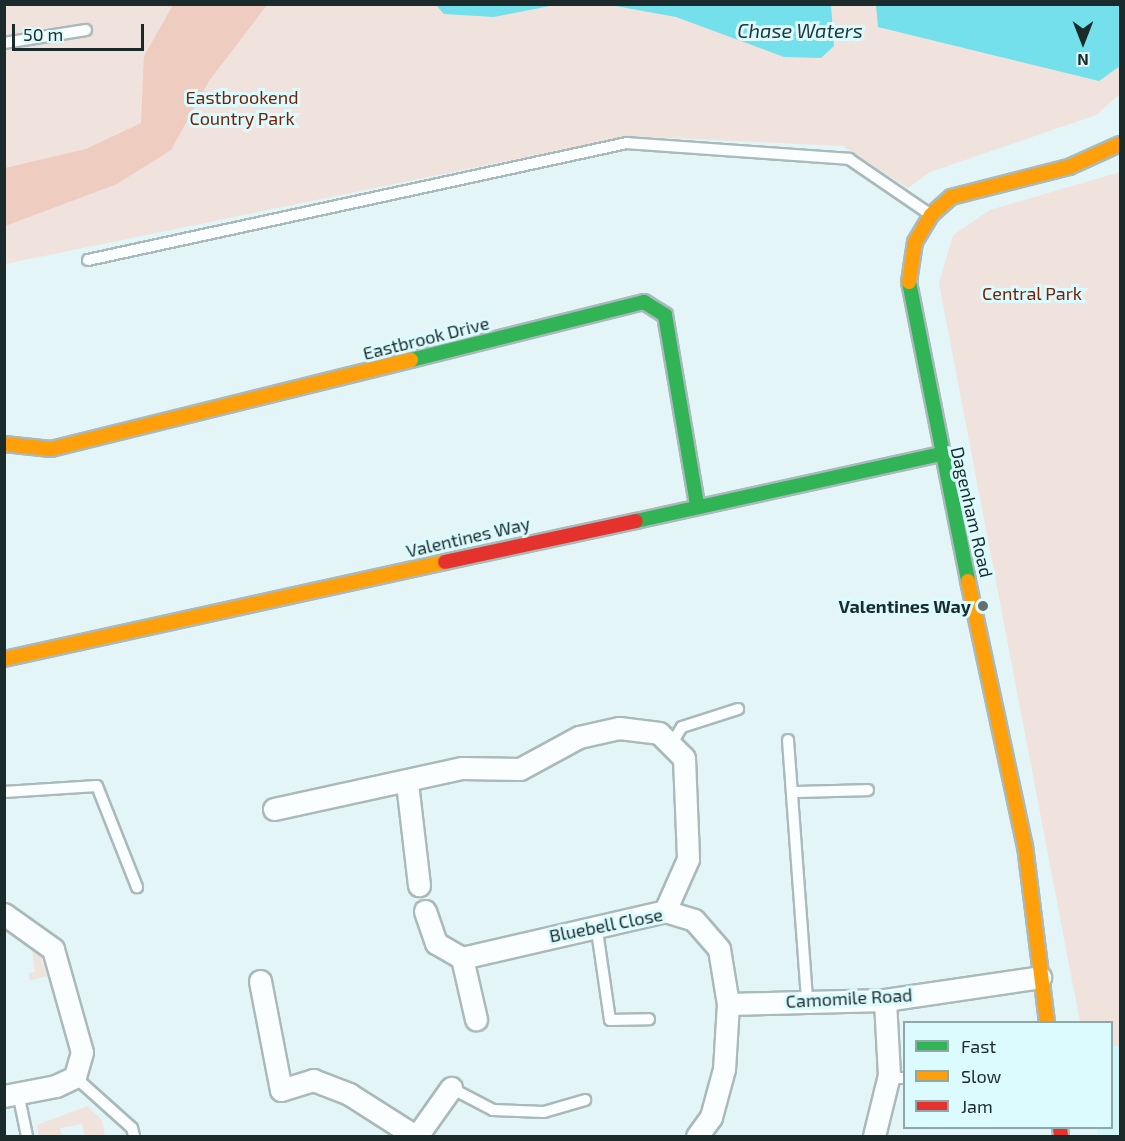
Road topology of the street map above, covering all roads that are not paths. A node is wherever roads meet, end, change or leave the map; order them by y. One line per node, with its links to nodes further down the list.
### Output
1 (86, 30): 2 (lane)
2 (4, 43)
3 (1120, 144): 4 (street, Dagenham Road)
4 (931, 215): 5 (lane); 7 (street, Dagenham Road)
5 (88, 260)
6 (4, 444): 8 (street, Eastbrook Drive)
7 (940, 454): 8 (street, Valentines Way); 25 (street, Dagenham Road)
8 (698, 504): 9 (street, Valentines Way)
9 (4, 659)
10 (738, 709): 12 (lane)
11 (788, 740): 16 (lane)
12 (671, 745): 13 (street); 20 (street)
13 (407, 783): 17 (street); 18 (street)
14 (868, 790): 16 (lane)
15 (4, 792): 19 (lane)
16 (792, 792): 27 (lane)
17 (274, 809)
18 (419, 885)
19 (137, 887)
20 (665, 910): 23 (street, Bluebell Close); 29 (street, Bluebell Close)
21 (425, 911): 24 (street)
22 (4, 914): 33 (street)
23 (596, 924): 24 (street, Bluebell Close); 31 (lane)
24 (462, 958): 30 (street)
25 (1040, 977): 28 (street, Camomile Road); 32 (street, Dagenham Road)
26 (260, 981): 40 (street)
27 (807, 1000): 28 (street, Camomile Road); 29 (street, Camomile Road)
28 (885, 1000): 34 (street)
29 (728, 1004): 41 (street, Bluebell Close)
30 (476, 1019)
31 (649, 1019)
32 (1047, 1021)
33 (75, 1077): 36 (street); 39 (lane)
34 (896, 1078): 42 (street)
35 (451, 1088): 37 (lane); 40 (street)
36 (11, 1094): 38 (lane)
37 (585, 1100)
38 (27, 1137)
39 (134, 1137)
40 (416, 1137)
41 (697, 1137)
42 (874, 1137)

